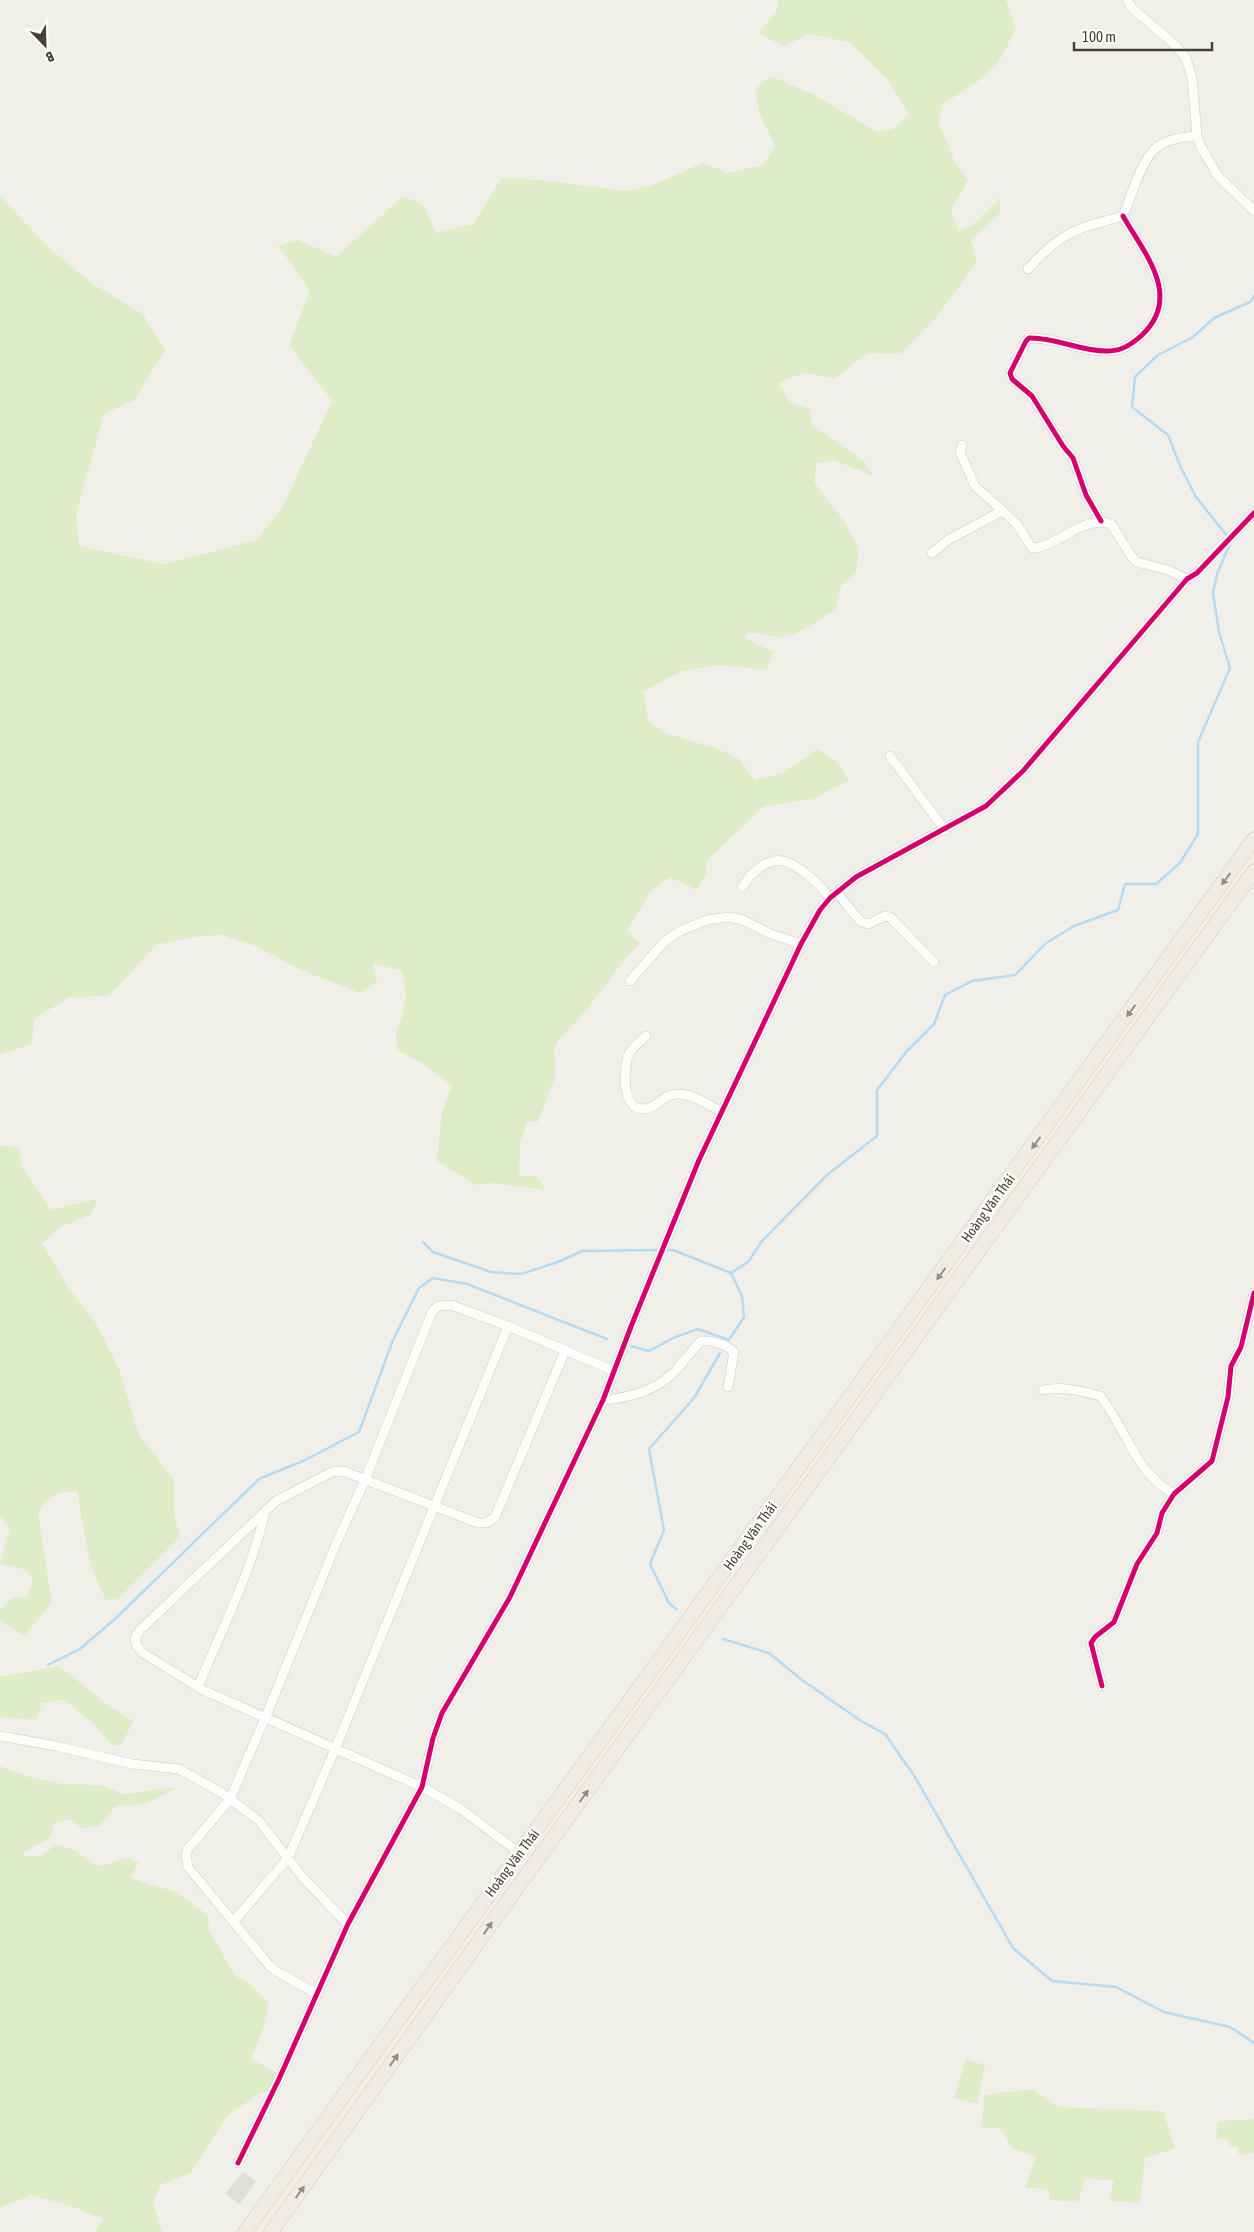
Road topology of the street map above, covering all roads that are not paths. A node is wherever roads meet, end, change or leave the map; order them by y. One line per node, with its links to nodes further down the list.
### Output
1 (1127, 0): 2 (street)
2 (1197, 136): 3 (street); 4 (street)
3 (1254, 212)
4 (1123, 216): 5 (street); 9 (street)
5 (1028, 268)
6 (962, 445): 7 (street)
7 (1002, 511): 9 (street); 12 (street)
8 (1254, 513): 10 (street)
9 (1101, 521): 13 (street)
10 (1232, 534)
11 (1224, 543): 13 (street)
12 (932, 553)
13 (1187, 580): 15 (street)
14 (890, 756): 15 (street)
15 (945, 830): 19 (street)
16 (1254, 839): 43 (main road, Hoàng Văn Thái, one-way to 43)
17 (1254, 871): 45 (main road, Hoàng Văn Thái, one-way to 17)
18 (742, 887): 19 (street)
19 (833, 896): 20 (street); 21 (street)
20 (801, 944): 22 (street); 24 (street)
21 (934, 962)
22 (630, 980)
23 (646, 1036): 24 (street)
24 (722, 1112): 28 (street)
25 (1254, 1293): 33 (street)
26 (508, 1326): 27 (street); 32 (street); 34 (street)
27 (565, 1351): 28 (street); 34 (street)
28 (614, 1371): 31 (street)
29 (728, 1386): 31 (street)
30 (1043, 1390): 33 (street)
31 (603, 1400): 41 (street)
32 (365, 1480): 34 (street); 35 (street); 38 (street)
33 (1174, 1494): 36 (street)
34 (435, 1506): 40 (street)
35 (265, 1511): 37 (street); 37 (street)
36 (1102, 1686)
37 (198, 1687): 38 (street)
38 (266, 1716): 40 (street); 42 (street)
39 (0, 1736): 42 (street)
40 (336, 1747): 41 (street); 44 (street)
41 (422, 1787): 43 (street); 47 (street)
42 (230, 1799): 44 (street); 46 (street)
43 (518, 1852): 45 (main road); 50 (main road, Hoàng Văn Thái)
44 (288, 1858): 46 (street); 47 (street)
45 (534, 1864): 51 (main road, Hoàng Văn Thái, one-way to 45)
46 (234, 1921): 48 (street)
47 (348, 1924): 48 (street)
48 (317, 1994): 49 (street)
49 (238, 2163)
50 (245, 2232)
51 (271, 2232)

